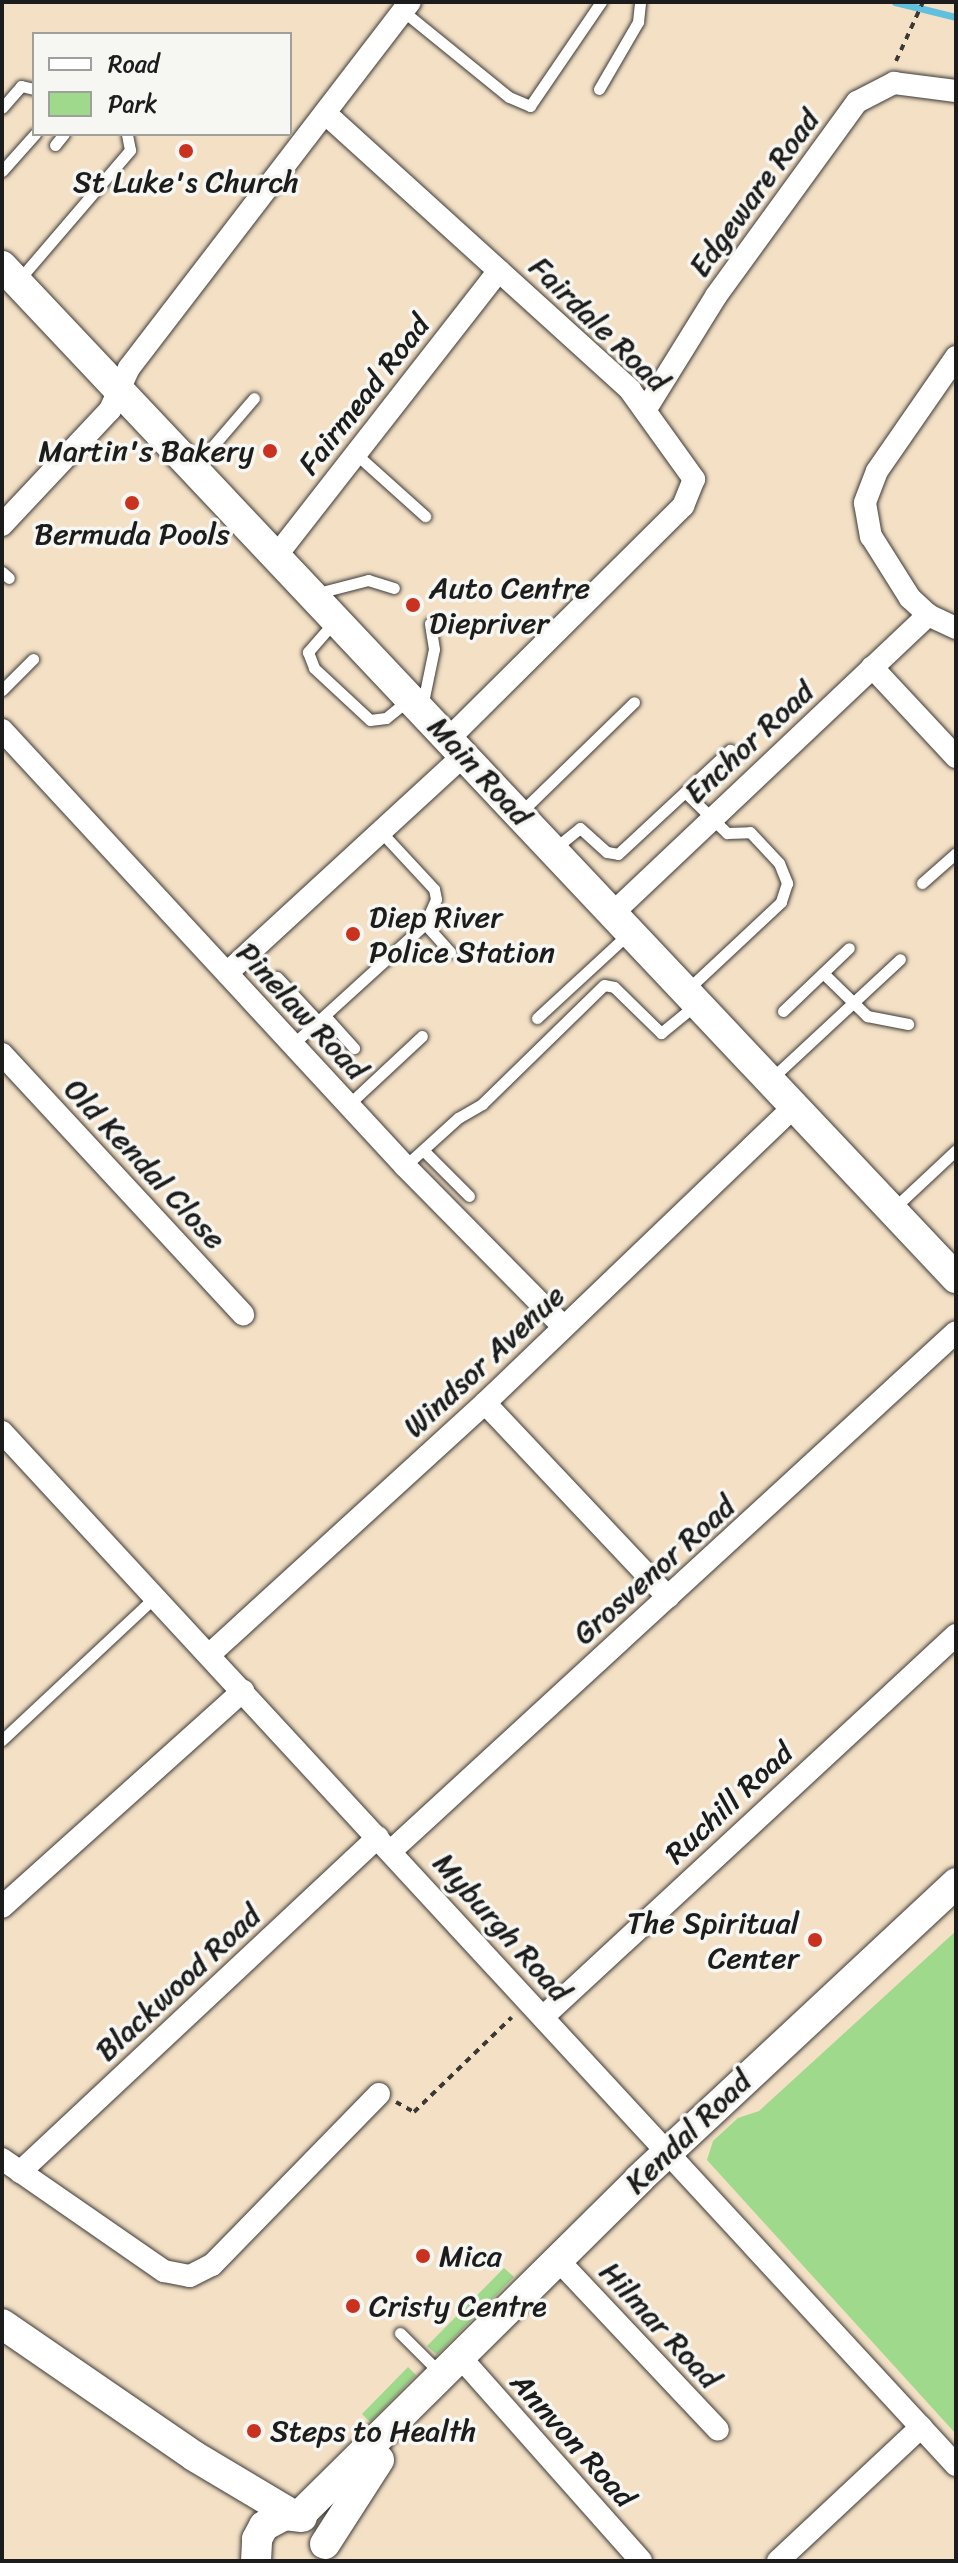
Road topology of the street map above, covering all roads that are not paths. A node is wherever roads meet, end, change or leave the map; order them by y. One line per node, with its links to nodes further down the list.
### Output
1 (601, 2): 3 (lane)
2 (640, 2): 5 (lane)
3 (407, 6): 8 (street)
4 (32, 89): 7 (lane)
5 (599, 89)
6 (956, 91): 19 (street, Edgeware Road)
7 (2, 108)
8 (325, 113): 14 (street, Fairdale Road); 17 (street)
9 (33, 136): 13 (lane)
10 (62, 136): 12 (lane)
11 (127, 136): 15 (lane)
12 (55, 145)
13 (2, 171)
14 (499, 271): 19 (street, Fairdale Road); 20 (street, Fairmead Road)
15 (8, 278): 17 (main road, Main Road)
16 (956, 357): 27 (street)
17 (120, 394): 21 (main road, Main Road); 23 (street)
18 (254, 398): 21 (lane)
19 (646, 409): 37 (street, Fairdale Road)
20 (356, 454): 22 (lane); 24 (street, Fairmead Road)
21 (193, 469): 24 (main road, Main Road)
22 (425, 516)
23 (2, 525)
24 (276, 556): 26 (main road, Main Road)
25 (394, 588): 26 (lane)
26 (313, 595): 28 (main road, Main Road)
27 (928, 615): 30 (street); 32 (street, Enchor Road)
28 (337, 619): 34 (main road, Main Road); 34 (lane)
29 (430, 623): 34 (lane)
30 (956, 628)
31 (33, 659): 33 (lane)
32 (872, 667): 39 (street); 42 (street, Enchor Road)
33 (2, 690)
34 (416, 702): 37 (main road, Main Road)
35 (634, 702): 41 (lane)
36 (2, 730): 52 (street, Pinelaw Road)
37 (458, 745): 41 (main road, Main Road); 43 (street, Fairdale Road)
38 (730, 750): 40 (lane)
39 (956, 757)
40 (685, 792): 42 (lane); 44 (lane)
41 (520, 813): 44 (main road, Main Road)
42 (712, 819): 47 (street, Enchor Road); 55 (lane)
43 (381, 832): 48 (lane); 52 (street, Fairdale Road)
44 (553, 849): 47 (main road, Main Road)
45 (956, 853): 46 (lane)
46 (922, 883)
47 (622, 922): 55 (main road, Main Road); 58 (lane)
48 (425, 924): 50 (lane); 59 (lane)
49 (849, 948): 53 (lane)
50 (450, 952)
51 (900, 959): 56 (lane)
52 (227, 973): 62 (street, Pinelaw Road)
53 (823, 973): 56 (lane); 57 (lane)
54 (277, 977): 59 (lane)
55 (692, 997): 65 (main road, Main Road); 68 (lane)
56 (853, 1003): 60 (lane); 65 (lane)
57 (783, 1011)
58 (537, 1018)
59 (322, 1019): 62 (lane); 63 (lane)
60 (908, 1024)
61 (422, 1036): 66 (lane)
62 (292, 1045): 66 (street, Pinelaw Road)
63 (354, 1048)
64 (2, 1054): 74 (street, Old Kendal Close)
65 (771, 1080): 67 (main road, Main Road)
66 (348, 1105): 70 (street, Pinelaw Road)
67 (795, 1106): 72 (main road, Main Road); 75 (street, Windsor Avenue)
68 (423, 1150): 70 (lane); 71 (lane)
69 (956, 1150): 72 (lane)
70 (405, 1166): 75 (street, Pinelaw Road)
71 (469, 1196)
72 (893, 1209): 73 (main road, Main Road)
73 (956, 1278)
74 (243, 1314)
75 (564, 1327): 77 (street, Windsor Avenue)
76 (956, 1332): 80 (street, Grosvenor Road)
77 (485, 1403): 80 (street); 82 (street, Windsor Avenue)
78 (2, 1432): 79 (street, Myburgh Road)
79 (155, 1597): 82 (street, Myburgh Road); 84 (lane)
80 (668, 1597): 85 (street, Grosvenor Road)
81 (956, 1635): 88 (street, Ruchill Road)
82 (209, 1655): 83 (street, Myburgh Road)
83 (243, 1691): 85 (street, Myburgh Road); 87 (street)
84 (2, 1740)
85 (385, 1844): 88 (street, Myburgh Road); 91 (street, Blackwood Road)
86 (956, 1883): 90 (main road, Kendal Road)
87 (2, 1907)
88 (543, 2017): 90 (street, Myburgh Road)
89 (379, 2094): 91 (street)
90 (667, 2152): 92 (main road, Kendal Road); 96 (street, Myburgh Road)
91 (11, 2166)
92 (558, 2260): 95 (main road, Kendal Road); 97 (street, Hilmar Road)
93 (2, 2324): 99 (main road)
94 (400, 2333): 95 (lane)
95 (444, 2375): 100 (main road, Kendal Road); 101 (main road, Kendal Road); 103 (street, Annvon Road)
96 (921, 2427): 98 (street, Myburgh Road); 104 (street)
97 (718, 2430)
98 (956, 2465)
99 (210, 2467): 100 (main road); 102 (main road)
100 (296, 2515): 101 (main road); 102 (main road, Kendal Road)
101 (328, 2554)
102 (254, 2555)
103 (641, 2561)
104 (778, 2561)

